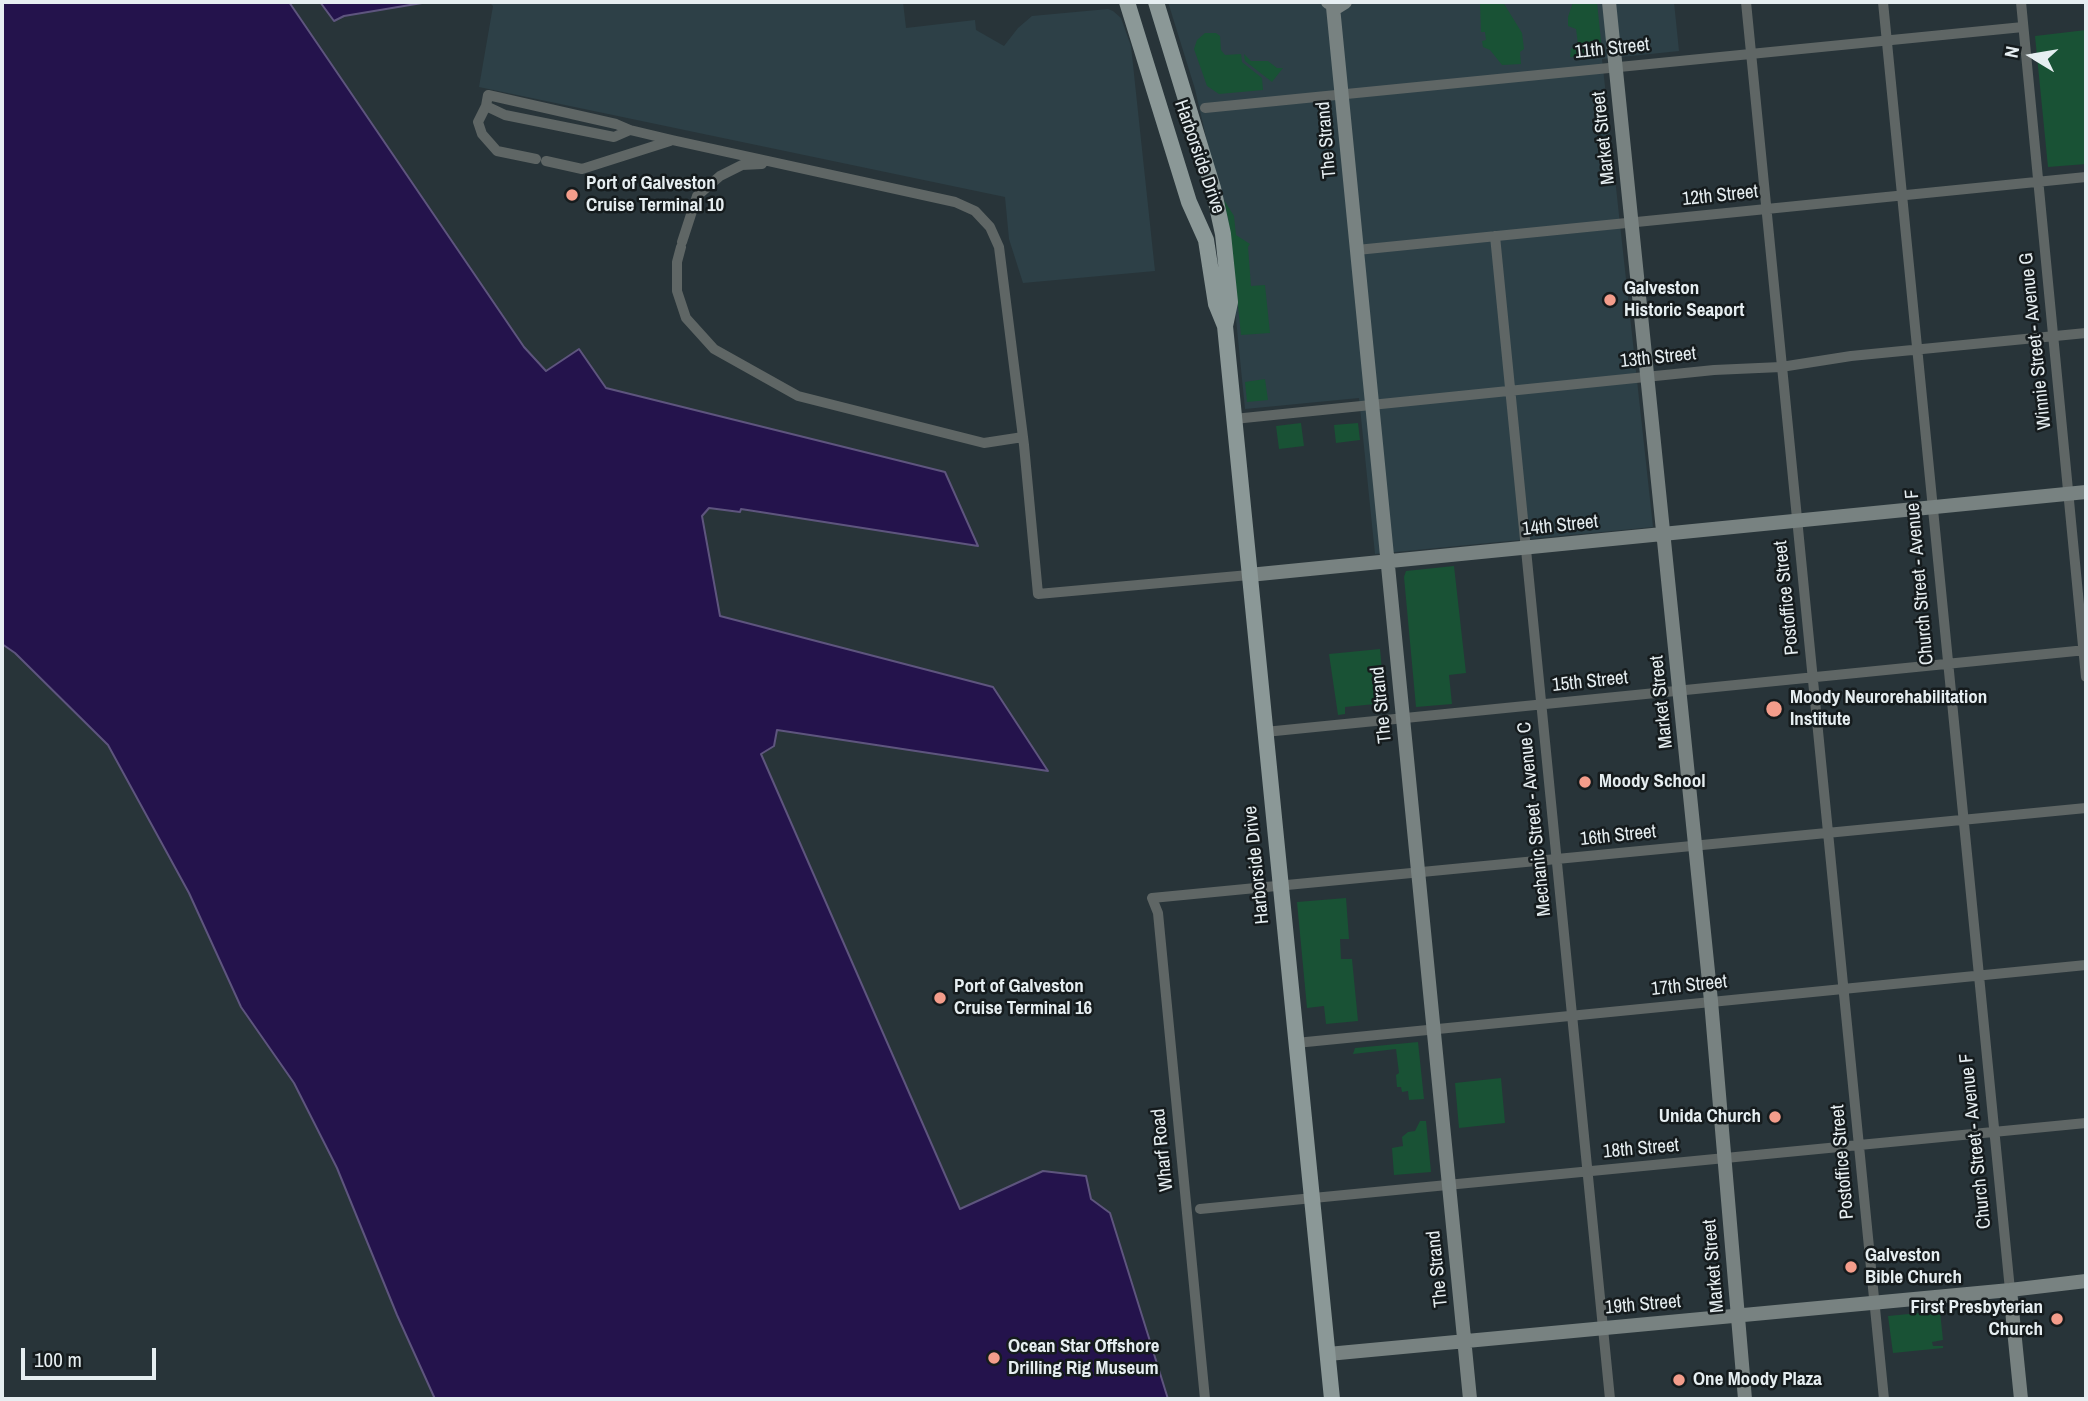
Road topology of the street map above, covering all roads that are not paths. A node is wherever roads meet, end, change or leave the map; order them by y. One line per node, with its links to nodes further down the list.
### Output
1 (1127, 2): 23 (main road, Harborside Drive)
2 (1156, 2): 23 (main road, Harborside Drive)
3 (1609, 2): 11 (street, Market Street)
4 (1746, 2): 10 (street, Postoffice Street)
5 (1883, 2): 9 (street, Church Street - Avenue F)
6 (2021, 2): 8 (street, Winnie Street - Avenue G)
7 (1335, 3): 12 (street, The Strand)
8 (2023, 27): 9 (street, 11th Street); 17 (street, Winnie Street - Avenue G)
9 (1887, 40): 10 (street, 11th Street); 18 (street, Church Street - Avenue F)
10 (1751, 53): 11 (street, 11th Street); 19 (street, Postoffice Street)
11 (1615, 66): 12 (street, 11th Street); 20 (street, Market Street)
12 (1342, 93): 13 (street, 11th Street); 22 (street, The Strand)
13 (1205, 108)
14 (672, 140): 14 (street); 15 (street)
15 (778, 163): 32 (street); 32 (street)
16 (2086, 177): 17 (street, 12th Street)
17 (2038, 182): 18 (street, 12th Street); 25 (street, Winnie Street - Avenue G)
18 (1903, 195): 19 (street, 12th Street); 26 (street, Church Street - Avenue F)
19 (1766, 209): 20 (street, 12th Street); 27 (street, Postoffice Street)
20 (1633, 222): 21 (street, 12th Street); 28 (street, Market Street)
21 (1494, 236): 22 (street, 12th Street); 29 (street, Mechanic Street - Avenue C)
22 (1357, 250): 30 (street, The Strand)
23 (1225, 326): 31 (main road, Harborside Drive)
24 (2086, 333): 25 (street, 13th Street)
25 (2053, 336): 26 (street, 13th Street); 34 (street, Winnie Street - Avenue G)
26 (1918, 349): 27 (street, 13th Street); 35 (street, Church Street - Avenue F)
27 (1781, 367): 28 (street, 13th Street); 36 (street, Postoffice Street)
28 (1648, 376): 29 (street, 13th Street); 37 (street, Market Street)
29 (1510, 391): 30 (street, 13th Street); 38 (street, Mechanic Street - Avenue C)
30 (1372, 405): 31 (street, 13th Street); 39 (street, The Strand)
31 (1234, 419): 40 (main road, Harborside Drive)
32 (1023, 437): 40 (street, 14th Street)
33 (2086, 492): 34 (street, 14th Street)
34 (2068, 494): 35 (street, 14th Street); 41 (street, Winnie Street - Avenue G)
35 (1933, 507): 36 (street, 14th Street); 42 (street, Church Street - Avenue F)
36 (1797, 521): 37 (street, 14th Street); 43 (street, Postoffice Street)
37 (1664, 534): 38 (street, 14th Street); 45 (street, Market Street)
38 (1526, 549): 39 (street, 14th Street); 46 (street, Mechanic Street - Avenue C)
39 (1388, 562): 40 (street, 14th Street); 47 (street, The Strand)
40 (1249, 575): 48 (main road, Harborside Drive)
41 (2085, 650): 42 (street, 15th Street); 44 (street, Winnie Street - Avenue G)
42 (1947, 664): 43 (street, 15th Street); 50 (street, Church Street - Avenue F)
43 (1813, 676): 45 (street, 15th Street); 51 (street, Postoffice Street)
44 (2086, 677)
45 (1680, 691): 46 (street, 15th Street); 52 (street, Market Street)
46 (1541, 705): 47 (street, 15th Street); 53 (street, Mechanic Street - Avenue C)
47 (1403, 718): 48 (street, 15th Street); 54 (street, The Strand)
48 (1265, 732): 55 (main road, Harborside Drive)
49 (2086, 808): 50 (street, 16th Street)
50 (1964, 820): 51 (street, 16th Street); 58 (street, Church Street - Avenue F)
51 (1827, 833): 52 (street, 16th Street); 59 (street, Postoffice Street)
52 (1696, 846): 53 (street, 16th Street); 60 (street, Market Street)
53 (1558, 860): 54 (street, 16th Street); 61 (street, Mechanic Street - Avenue C)
54 (1418, 873): 55 (street, 16th Street); 62 (street, The Strand)
55 (1280, 886): 56 (street, 16th Street); 63 (main road, Harborside Drive)
56 (1152, 898): 79 (street, Wharf Road)
57 (2086, 965): 58 (street, 17th Street)
58 (1979, 975): 59 (street, 17th Street); 65 (street, Church Street - Avenue F)
59 (1844, 988): 60 (street, 17th Street); 66 (street, Postoffice Street)
60 (1711, 1001): 61 (street, 17th Street); 67 (street, Market Street)
61 (1573, 1016): 62 (street, 17th Street); 68 (street, Mechanic Street - Avenue C)
62 (1434, 1029): 63 (street, 17th Street); 69 (street, The Strand)
63 (1296, 1043): 70 (main road, Harborside Drive)
64 (2086, 1124): 65 (street, 18th Street)
65 (1994, 1131): 66 (street, 18th Street); 73 (street, Church Street - Avenue F)
66 (1859, 1145): 67 (street, 18th Street); 74 (street, Postoffice Street)
67 (1724, 1159): 68 (street, 18th Street); 75 (street, Market Street)
68 (1588, 1172): 69 (street, 18th Street); 76 (street, Mechanic Street - Avenue C)
69 (1449, 1185): 70 (street, 18th Street); 77 (street, The Strand)
70 (1312, 1198): 71 (street, 18th Street); 78 (main road, Harborside Drive)
71 (1200, 1209)
72 (2086, 1281): 73 (street, 19th Street)
73 (2010, 1290): 74 (street, 19th Street); 85 (street, Church Street - Avenue F)
74 (1874, 1301): 75 (street, 19th Street); 84 (street, Postoffice Street)
75 (1738, 1315): 76 (street, 19th Street); 83 (street, Market Street)
76 (1603, 1328): 77 (street, 19th Street); 82 (street, Mechanic Street - Avenue C)
77 (1465, 1342): 78 (street, 19th Street); 81 (street, The Strand)
78 (1328, 1354): 80 (main road, Harborside Drive)
79 (1205, 1399)
80 (1332, 1399)
81 (1469, 1399)
82 (1610, 1399)
83 (1745, 1399)
84 (1884, 1399)
85 (2021, 1399)

